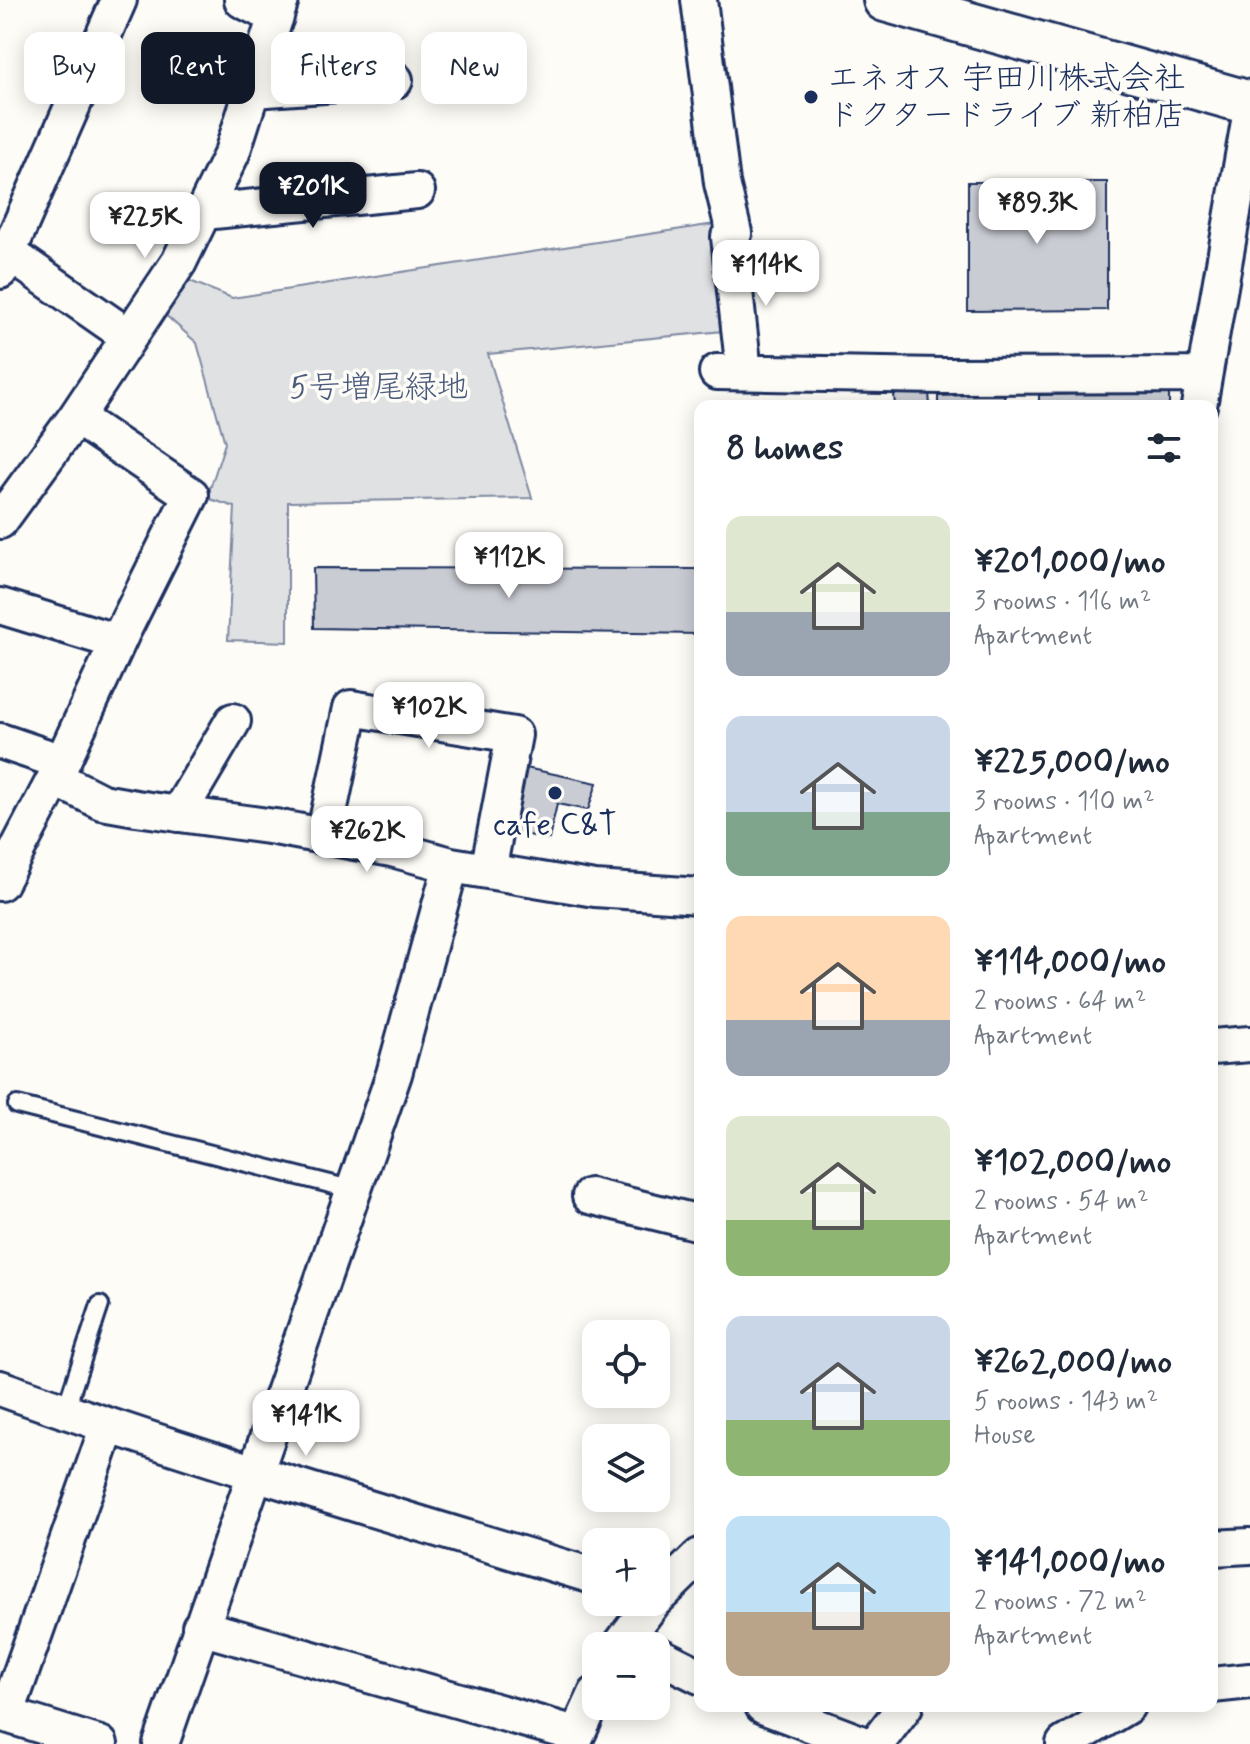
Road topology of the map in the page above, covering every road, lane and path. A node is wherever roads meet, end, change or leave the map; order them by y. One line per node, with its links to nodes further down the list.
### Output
1 (119, 0): 12 (street)
2 (242, 0): 5 (street)
3 (699, 0): 15 (street)
4 (885, 0): 7 (street)
5 (279, 8): 6 (street)
6 (255, 84)
7 (1250, 103)
8 (248, 104): 11 (street)
9 (1250, 116): 14 (street)
10 (417, 191): 11 (street)
11 (204, 212): 13 (street)
12 (3, 257): 13 (street)
13 (128, 336): 16 (street)
14 (1201, 390): 15 (street)
15 (873, 391)
16 (76, 417): 17 (street); 19 (street)
17 (0, 521)
18 (0, 606): 19 (street)
19 (118, 642): 22 (street)
20 (233, 721): 23 (street)
21 (0, 741): 22 (street)
22 (59, 770): 23 (street); 27 (street)
23 (178, 814): 24 (street)
24 (324, 836): 25 (street); 26 (street)
25 (451, 865): 26 (street); 32 (street)
26 (488, 871): 28 (street)
27 (0, 881)
28 (694, 896)
29 (1250, 1044): 30 (street)
30 (1218, 1047)
31 (17, 1105): 32 (lane)
32 (354, 1190): 39 (street)
33 (590, 1196): 34 (street)
34 (694, 1222)
35 (100, 1305): 37 (lane)
36 (0, 1388): 37 (street)
37 (65, 1411): 38 (street)
38 (108, 1426): 39 (street); 53 (street)
39 (253, 1473): 43 (street); 45 (street)
40 (1250, 1546): 41 (street)
41 (1218, 1548)
42 (694, 1562): 44 (street)
43 (582, 1573)
44 (670, 1585)
45 (200, 1627): 55 (street); 57 (street)
46 (670, 1661): 47 (street)
47 (694, 1673)
48 (1250, 1681): 49 (street)
49 (1218, 1684)
50 (779, 1712): 58 (street)
51 (900, 1712): 59 (street)
52 (1117, 1712): 60 (street)
53 (3, 1714): 56 (street)
54 (583, 1720): 55 (street)
55 (574, 1739)
56 (100, 1744)
57 (161, 1744)
58 (863, 1744)
59 (876, 1744)
60 (1064, 1744)

